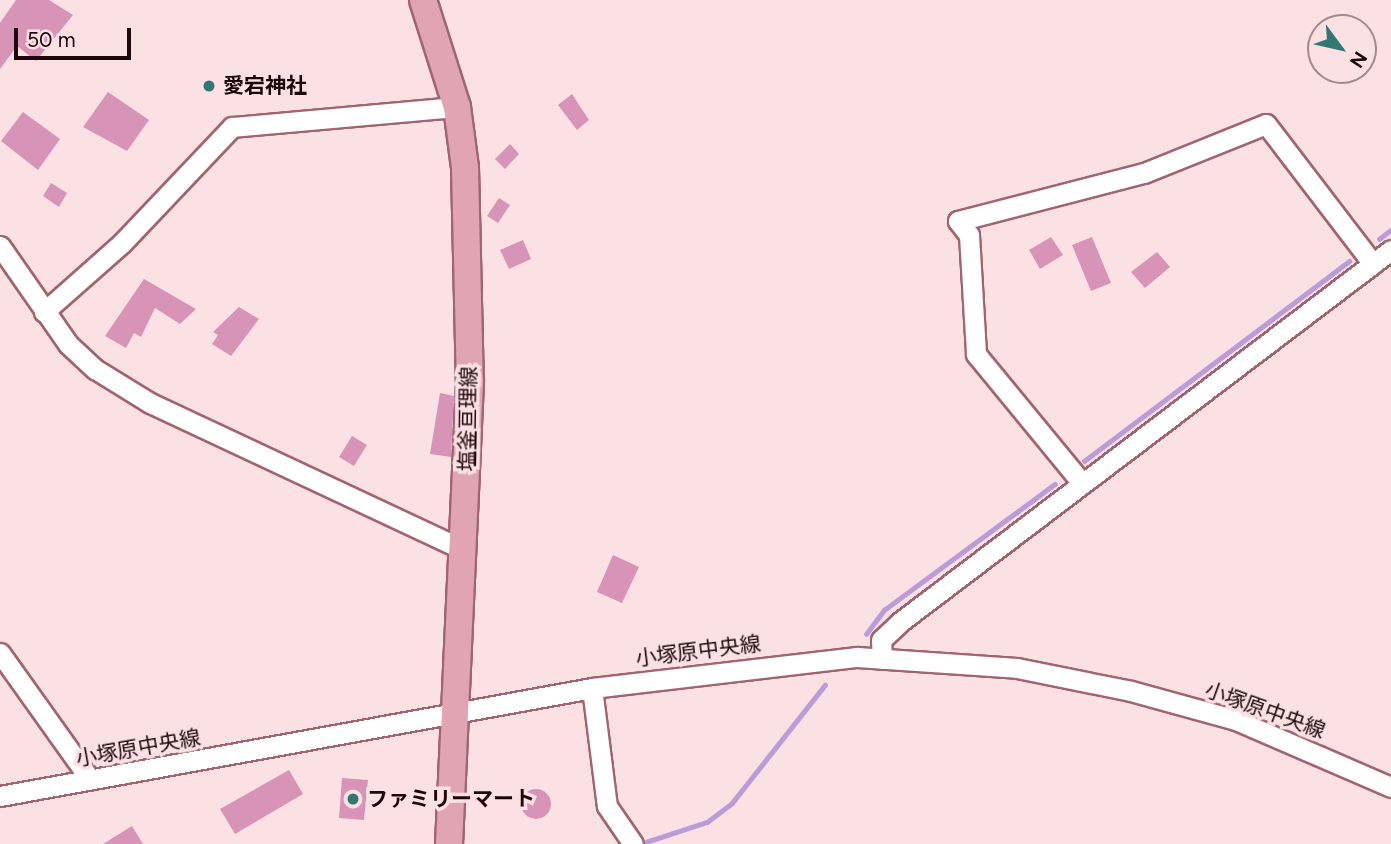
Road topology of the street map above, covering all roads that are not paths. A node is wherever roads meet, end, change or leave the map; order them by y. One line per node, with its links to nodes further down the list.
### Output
1 (423, 0): 2 (main road, 塩釜亘理線)
2 (457, 107): 6 (street); 8 (main road, 塩釜亘理線)
3 (0, 246): 6 (street)
4 (1391, 250): 5 (street)
5 (1373, 264): 7 (street); 7 (street)
6 (44, 312): 8 (street)
7 (1082, 483): 10 (street)
8 (464, 550): 12 (main road, 塩釜亘理線)
9 (0, 653): 13 (street)
10 (882, 659): 11 (street, 小塚原中央線); 14 (street, 小塚原中央線)
11 (592, 688): 12 (street, 小塚原中央線); 17 (street)
12 (456, 715): 13 (street, 小塚原中央線); 16 (main road, 塩釜亘理線)
13 (90, 779): 15 (street, 小塚原中央線)
14 (1391, 787)
15 (0, 796)
16 (449, 844)
17 (632, 844)

